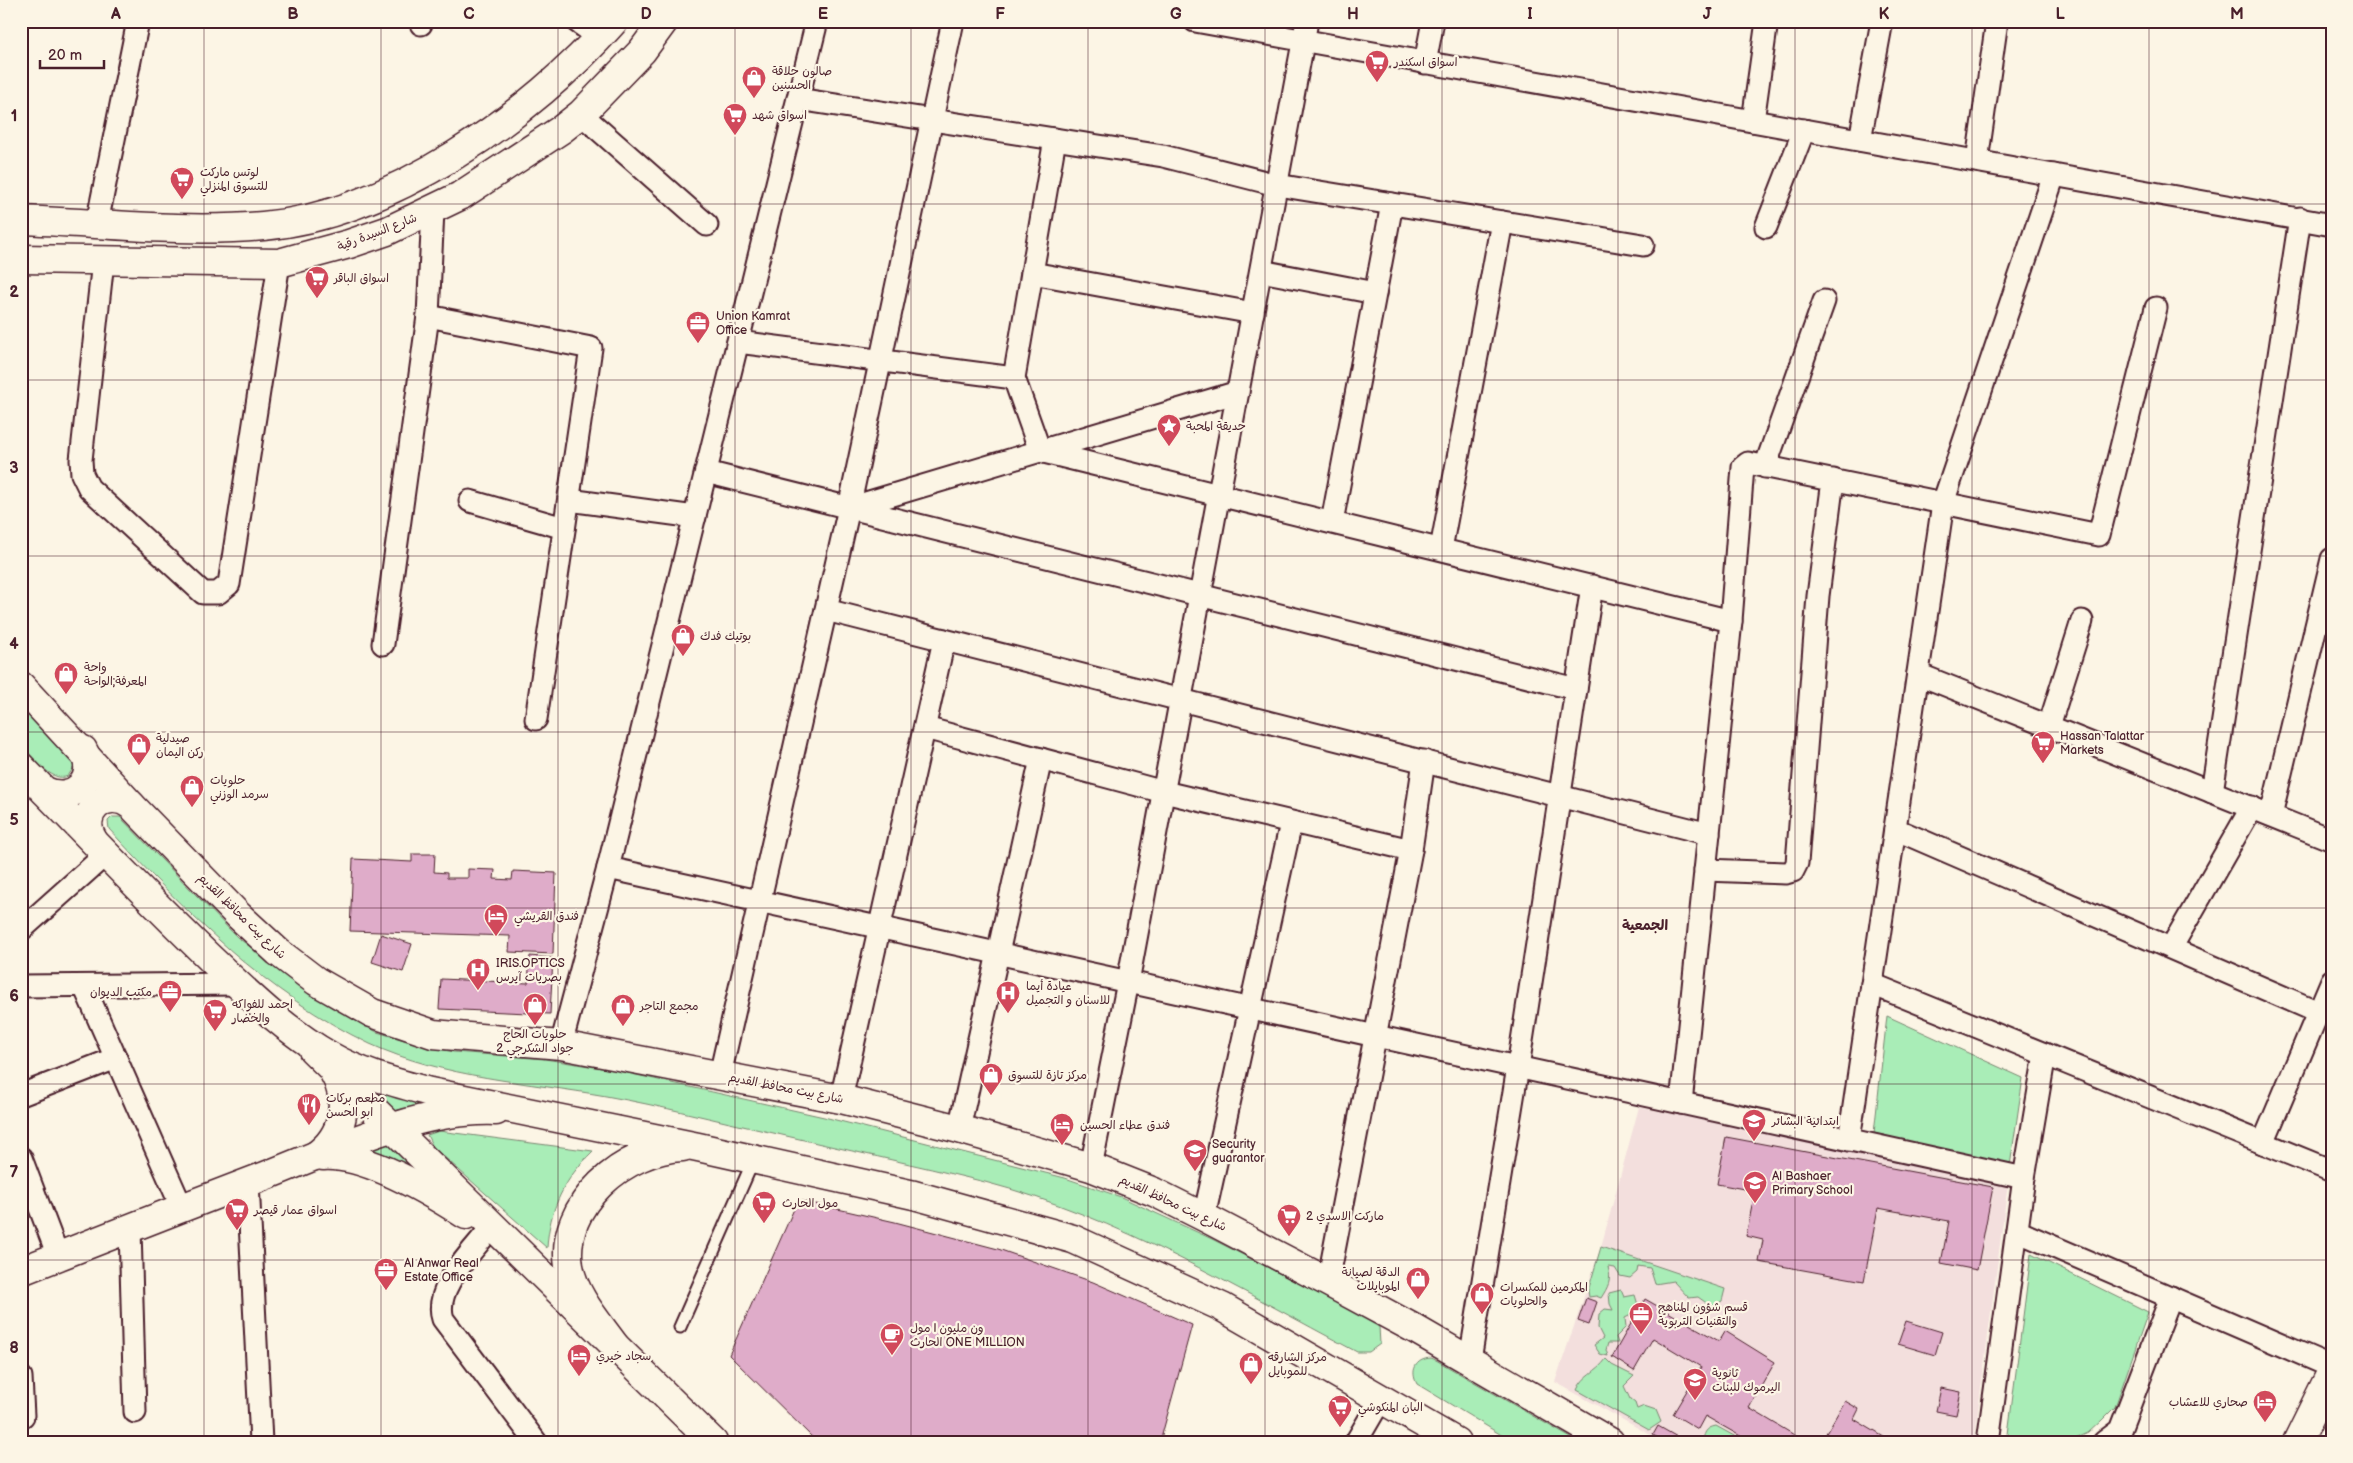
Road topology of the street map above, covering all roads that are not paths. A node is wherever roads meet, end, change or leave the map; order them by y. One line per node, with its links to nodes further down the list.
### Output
1 (138, 21): 29 (street)
2 (576, 21): 11 (street)
3 (664, 21): 15 (main road, شارع السيدة رقية)
4 (818, 21): 14 (street)
5 (953, 21): 16 (street)
6 (1195, 21): 12 (street)
7 (1433, 21): 13 (street)
8 (1767, 21): 17 (street)
9 (1882, 21): 20 (street)
10 (1997, 21): 21 (street)
11 (607, 30): 29 (main road)
12 (1305, 31): 13 (street); 23 (street)
13 (1426, 63): 17 (street)
14 (798, 99): 16 (street); 44 (street)
15 (581, 114): 25 (main road, شارع السيدة رقية); 30 (street)
16 (932, 120): 19 (street); 45 (street)
17 (1752, 121): 18 (street)
18 (1804, 130): 20 (street); 32 (street)
19 (1055, 139): 23 (street); 38 (street)
20 (1860, 140): 21 (street)
21 (1978, 161): 22 (street)
22 (2054, 174): 26 (street); 55 (street)
23 (1277, 186): 24 (street); 37 (street)
24 (1392, 204): 28 (street); 39 (street)
25 (433, 210): 36 (main road, شارع السيدة رقية); 43 (street)
26 (2300, 218): 31 (street); 82 (street)
27 (21, 220): 29 (main road)
28 (1502, 222): 33 (street); 60 (street)
29 (98, 223)
30 (708, 224)
31 (2332, 225)
32 (1766, 227)
33 (1643, 245)
34 (21, 259): 35 (main road, شارع السيدة رقية)
35 (103, 261): 36 (main road, شارع السيدة رقية); 36 (street)
36 (279, 263)
37 (1261, 272): 39 (street); 42 (street)
38 (1032, 273): 42 (street); 46 (street)
39 (1375, 293): 58 (street)
40 (1824, 301): 49 (street)
41 (2156, 308): 55 (street)
42 (1253, 313): 47 (street)
43 (428, 316): 53 (street); 68 (street)
44 (738, 342): 45 (street); 50 (street)
45 (880, 360): 46 (street); 56 (street)
46 (1014, 378): 48 (street)
47 (1238, 392): 48 (street); 52 (street)
48 (1040, 451): 52 (street); 56 (street)
49 (1765, 466): 51 (street); 65 (street)
50 (706, 472): 56 (street); 57 (street)
51 (1833, 480): 55 (street); 94 (street)
52 (1219, 495): 58 (street); 63 (street)
53 (569, 500): 57 (street); 59 (street)
54 (470, 501): 59 (street)
55 (1943, 503): 69 (street)
56 (849, 508): 63 (street); 64 (street)
57 (695, 516): 93 (street)
58 (1332, 522): 60 (street)
59 (564, 528): 73 (street)
60 (1441, 549): 62 (street)
61 (2332, 559): 86 (street)
62 (1592, 586): 65 (street); 71 (street)
63 (1200, 596): 71 (street); 72 (street)
64 (826, 610): 67 (street); 95 (street)
65 (1731, 621): 89 (street)
66 (2082, 621): 74 (street)
67 (944, 640): 72 (street); 75 (street)
68 (383, 644)
69 (1918, 674): 74 (street); 88 (street)
70 (21, 686): 76 (main road, شارع بيت محافظ القديم)
71 (1576, 689): 83 (street)
72 (1181, 700): 78 (street); 81 (street)
73 (536, 719)
74 (2049, 726): 82 (street)
75 (925, 728): 77 (street); 96 (street)
76 (83, 750): 80 (main road); 84 (main road, شارع بيت محافظ القديم)
77 (1041, 759): 81 (street); 99 (street)
78 (1424, 762): 83 (street); 92 (street)
79 (21, 767): 80 (main road)
80 (45, 791): 91 (main road)
81 (1164, 792): 87 (street); 101 (street)
82 (2212, 792): 85 (street)
83 (1560, 796): 89 (street); 114 (street)
84 (132, 805): 91 (main road); 110 (main road, شارع بيت محافظ القديم)
85 (2252, 807): 86 (street); 98 (street)
86 (2271, 816): 90 (street)
87 (1292, 823): 92 (street); 106 (street)
88 (1895, 829): 98 (street); 103 (street)
89 (1709, 834): 94 (street)
90 (2332, 840)
91 (99, 848): 97 (street); 102 (main road)
92 (1411, 850): 109 (street)
93 (608, 868): 95 (street); 110 (street)
94 (1705, 870): 118 (street)
95 (761, 902): 96 (street); 115 (street)
96 (881, 928): 99 (street); 117 (street)
97 (21, 930)
98 (2170, 948): 107 (street)
99 (1000, 954): 101 (street); 121 (street)
100 (2332, 980): 107 (street)
101 (1128, 982): 106 (street); 128 (street)
102 (238, 984): 105 (street); 108 (main road)
103 (1872, 984): 111 (street); 122 (street)
104 (21, 986): 105 (street)
105 (84, 986): 112 (street)
106 (1252, 1009): 109 (street); 133 (street)
107 (2318, 1012): 123 (street)
108 (296, 1033): 113 (main road); 119 (main road)
109 (1376, 1036): 114 (street); 140 (street)
110 (561, 1045): 115 (main road, شارع بيت محافظ القديم)
111 (2045, 1054): 123 (street); 130 (street)
112 (116, 1058): 116 (street); 132 (street)
113 (332, 1068): 120 (main road); 126 (main road)
114 (1518, 1068): 118 (street); 144 (street)
115 (720, 1075): 117 (main road, شارع بيت محافظ القديم)
116 (21, 1095)
117 (841, 1099): 121 (main road, شارع بيت محافظ القديم)
118 (1681, 1103): 122 (street)
119 (524, 1113): 120 (main road); 124 (main road)
120 (393, 1128): 126 (main road); 137 (main road)
121 (960, 1129): 128 (main road, شارع بيت محافظ القديم)
122 (1849, 1140): 130 (street)
123 (2263, 1143): 129 (street)
124 (698, 1147): 127 (main road); 143 (main road)
125 (21, 1158): 138 (street)
126 (311, 1158): 131 (main road); 135 (main road)
127 (754, 1159): 142 (lane); 148 (main road)
128 (1091, 1166): 133 (main road, شارع بيت محافظ القديم)
129 (2332, 1171)
130 (2024, 1178): 136 (street)
131 (248, 1182): 132 (main road); 151 (street)
132 (182, 1208): 134 (main road)
133 (1204, 1217): 140 (main road, شارع بيت محافظ القديم)
134 (130, 1228): 138 (main road); 149 (street)
135 (489, 1230): 137 (main road); 152 (street)
136 (2017, 1231): 141 (street); 157 (street)
137 (514, 1247): 143 (main road)
138 (58, 1256): 139 (main road)
139 (21, 1271)
140 (1328, 1282): 144 (main road, شارع بيت محافظ القديم)
141 (2171, 1297): 145 (street); 158 (street)
142 (680, 1327)
143 (614, 1346): 153 (main road)
144 (1470, 1360): 156 (main road, شارع بيت محافظ القديم)
145 (2332, 1367)
146 (2332, 1371): 159 (main road)
147 (21, 1377): 150 (street)
148 (1381, 1398): 154 (street); 155 (main road)
149 (135, 1412)
150 (23, 1416)
151 (261, 1442)
152 (536, 1442)
153 (713, 1442)
154 (1356, 1442)
155 (1456, 1442)
156 (1610, 1442)
157 (1988, 1442)
158 (2104, 1442)
159 (2297, 1442)

